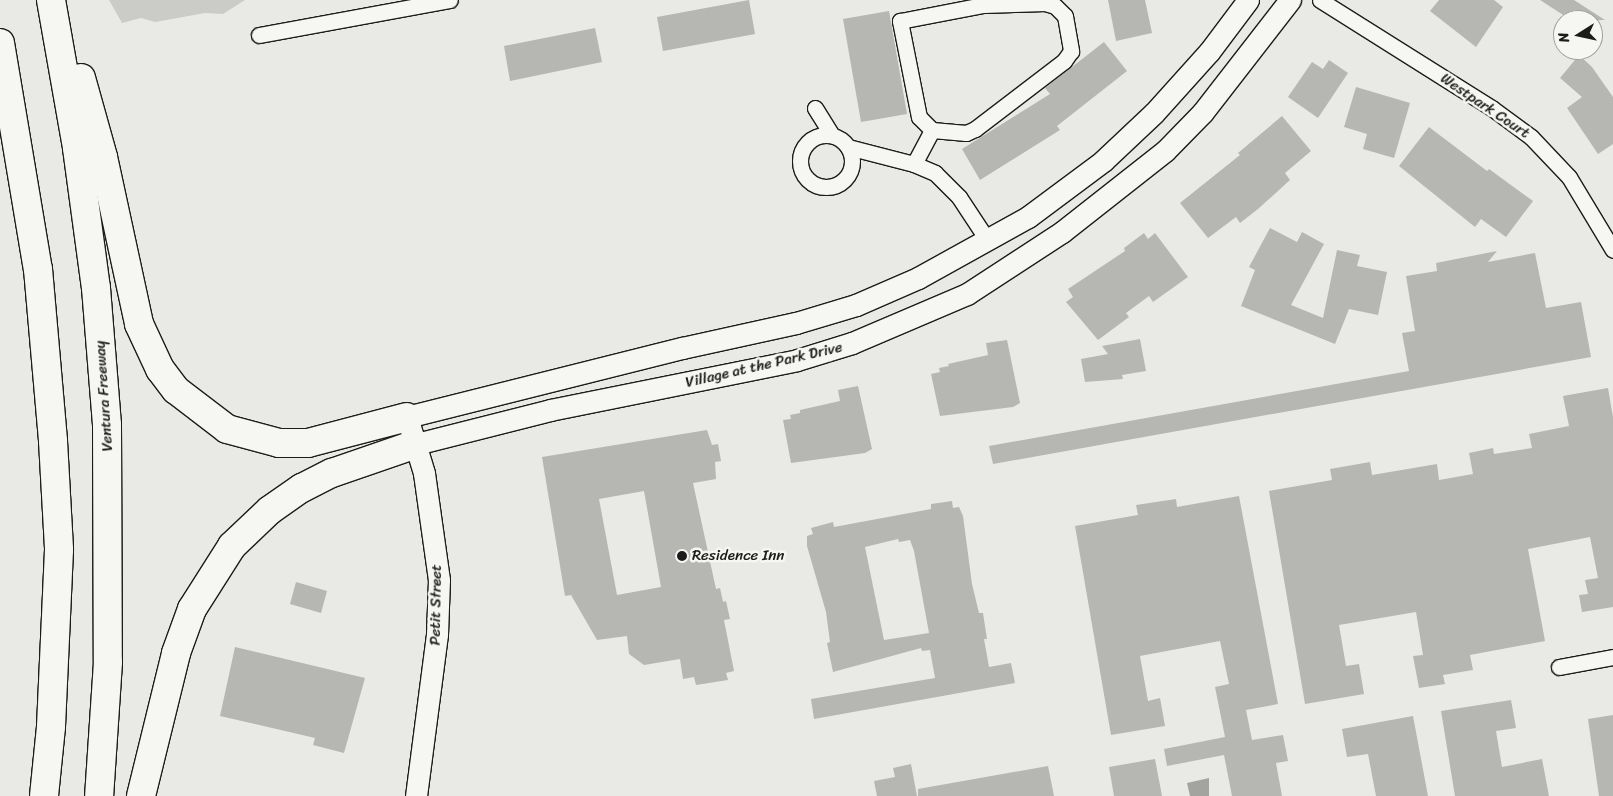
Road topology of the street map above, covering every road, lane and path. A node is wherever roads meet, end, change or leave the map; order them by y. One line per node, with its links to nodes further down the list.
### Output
1 (52, 0): 23 (highway, Ventura Freeway)
2 (59, 0): 18 (highway)
3 (450, 0): 7 (street)
4 (1248, 0): 16 (street)
5 (1290, 0): 19 (street, Village at the Park Drive)
6 (1320, 0): 17 (street, Westpark Court)
7 (259, 35)
8 (0, 43): 22 (highway)
9 (932, 130): 9 (street); 14 (street)
10 (832, 135): 11 (street); 11 (street); 12 (street)
11 (812, 138): 15 (street)
12 (848, 147): 13 (street); 15 (street)
13 (878, 155): 14 (street); 15 (street)
14 (914, 164): 16 (street)
15 (851, 167)
16 (988, 241): 18 (street)
17 (1613, 250)
18 (407, 417): 19 (street, Petit Street)
19 (416, 444): 24 (highway); 25 (street, Petit Street)
20 (1613, 657): 21 (street)
21 (1559, 666)
22 (44, 796)
23 (98, 796)
24 (141, 796)
25 (416, 796)

